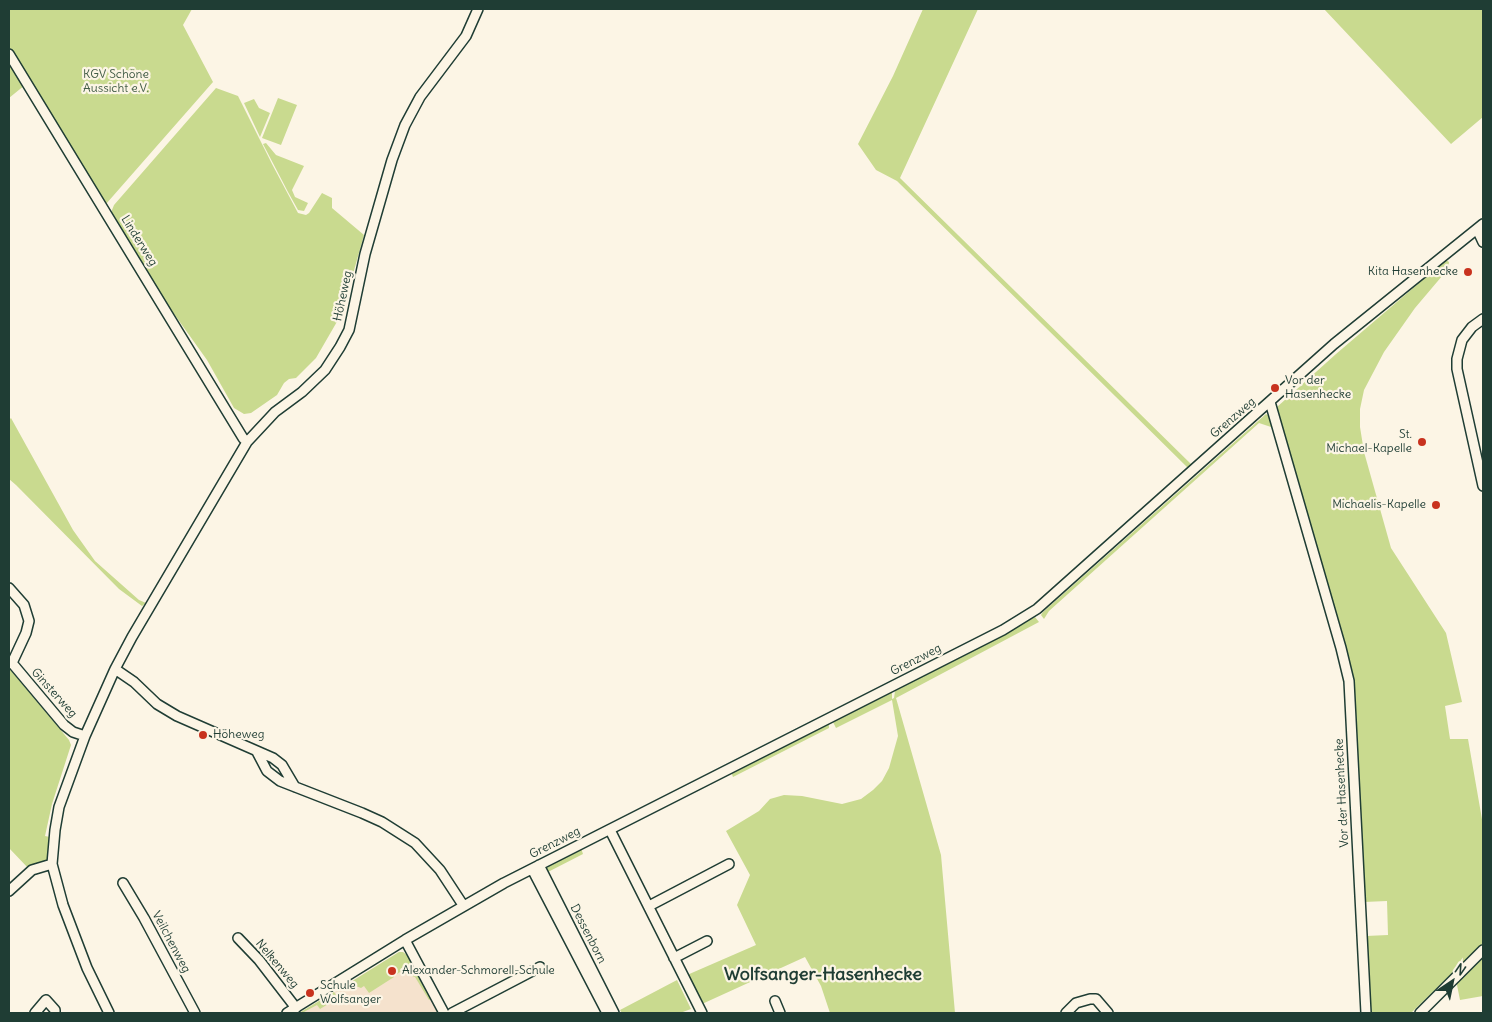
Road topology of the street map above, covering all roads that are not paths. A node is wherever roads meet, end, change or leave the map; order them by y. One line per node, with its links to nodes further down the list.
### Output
1 (478, 9): 7 (street, Höheweg)
2 (9, 54): 7 (street, Linderweg)
3 (1480, 226): 4 (street); 6 (street, Grenzweg)
4 (1483, 242)
5 (1483, 320): 8 (street)
6 (1270, 402): 15 (street, Grenzweg); 44 (street, Vor der Hasenhecke)
7 (247, 442): 11 (street, Höheweg)
8 (1483, 486)
9 (9, 588): 10 (street)
10 (10, 662): 12 (street, Ginsterweg)
11 (115, 669): 12 (street, Höheweg); 13 (street)
12 (85, 736): 16 (street, Höheweg)
13 (257, 752): 14 (street); 14 (street)
14 (295, 787): 21 (street)
15 (610, 830): 18 (street, Grenzweg); 22 (street)
16 (52, 864): 20 (street); 33 (street, Höheweg)
17 (729, 864): 22 (street)
18 (535, 867): 21 (street, Grenzweg); 38 (street, Dessenborn); 39 (street, Dessenborn)
19 (123, 883): 34 (street, Veilchenweg)
20 (9, 891)
21 (463, 906): 24 (street, Grenzweg)
22 (649, 906): 27 (street)
23 (238, 938): 30 (street, Nelkenweg)
24 (404, 940): 30 (street, Grenzweg); 36 (street)
25 (707, 941): 27 (street)
26 (1483, 950): 45 (street)
27 (674, 958): 40 (street)
28 (540, 967): 37 (street)
29 (775, 1001): 41 (street)
30 (296, 1008): 35 (street, Grenzweg)
31 (35, 1013): 32 (street)
32 (55, 1013)
33 (109, 1013)
34 (195, 1013)
35 (287, 1013)
36 (444, 1013)
37 (452, 1013)
38 (607, 1013)
39 (614, 1013)
40 (702, 1013)
41 (780, 1013)
42 (1066, 1013): 43 (street)
43 (1108, 1013)
44 (1366, 1013)
45 (1420, 1013)

